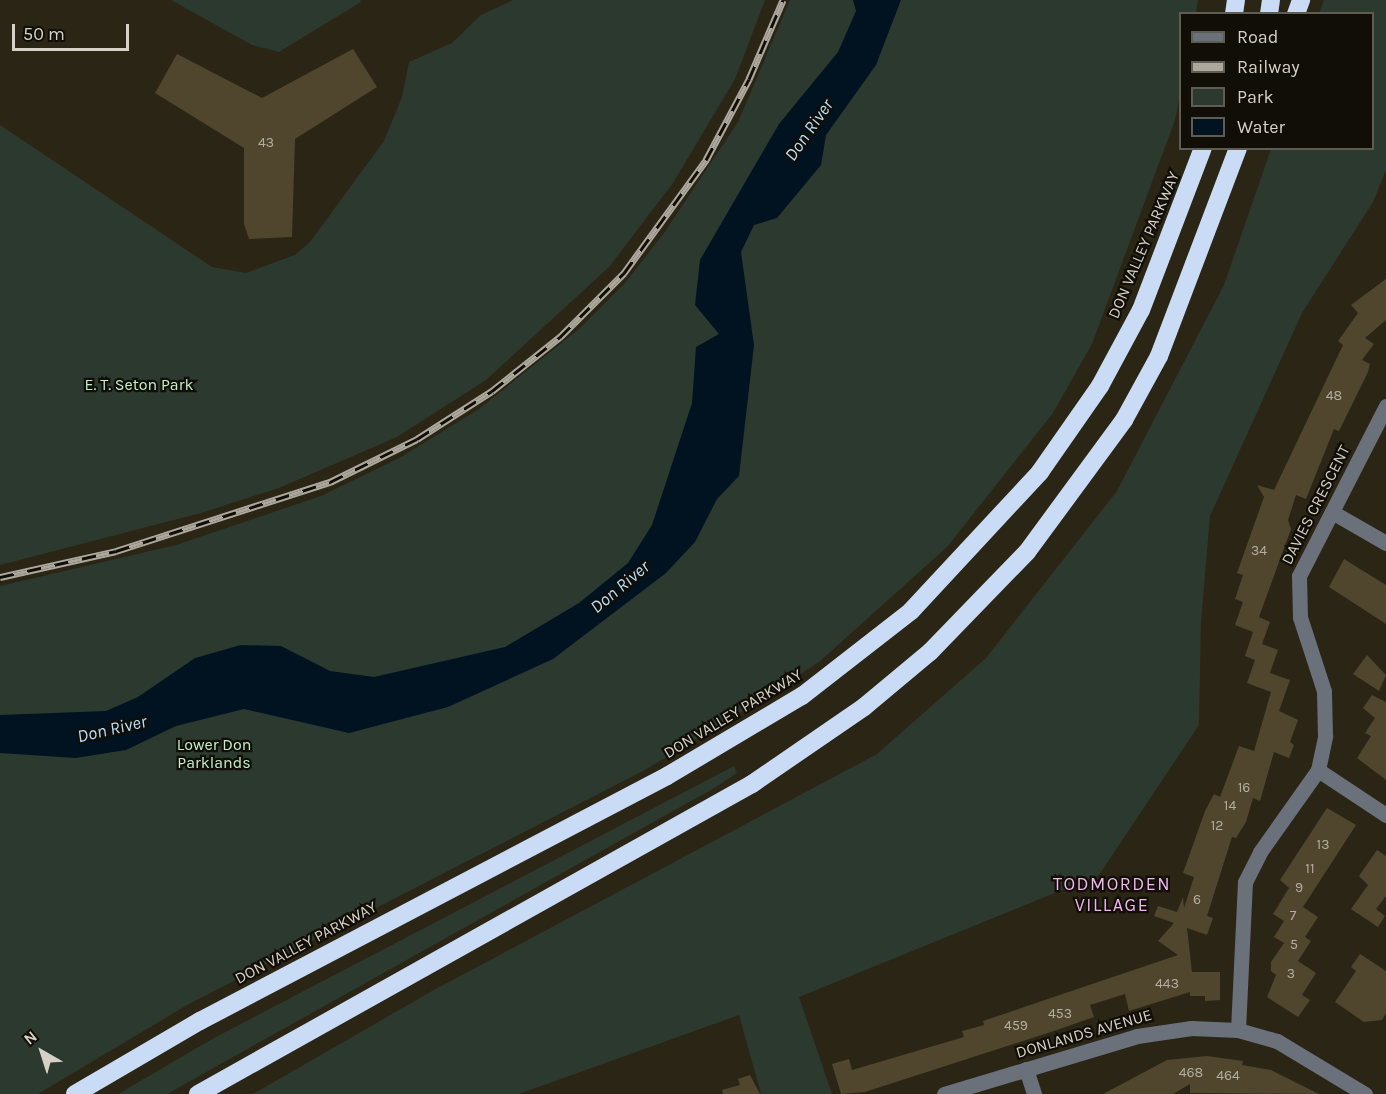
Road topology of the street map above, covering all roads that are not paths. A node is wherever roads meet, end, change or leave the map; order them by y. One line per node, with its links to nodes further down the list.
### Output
1 (1202, 150): 10 (highway, DON VALLEY PARKWAY)
2 (1237, 150): 11 (highway)
3 (1386, 406): 4 (street, DAVIES CRESCENT)
4 (1332, 512): 5 (street); 6 (street, DAVIES CRESCENT)
5 (1386, 543)
6 (1317, 770): 7 (street); 8 (street, DAVIES CRESCENT)
7 (1386, 815)
8 (1238, 1030): 9 (street, DONLANDS AVENUE); 14 (street, DONLANDS AVENUE)
9 (1026, 1069): 12 (street, DONLANDS AVENUE); 13 (street)
10 (75, 1094)
11 (198, 1094)
12 (944, 1094)
13 (1034, 1094)
14 (1365, 1094)

